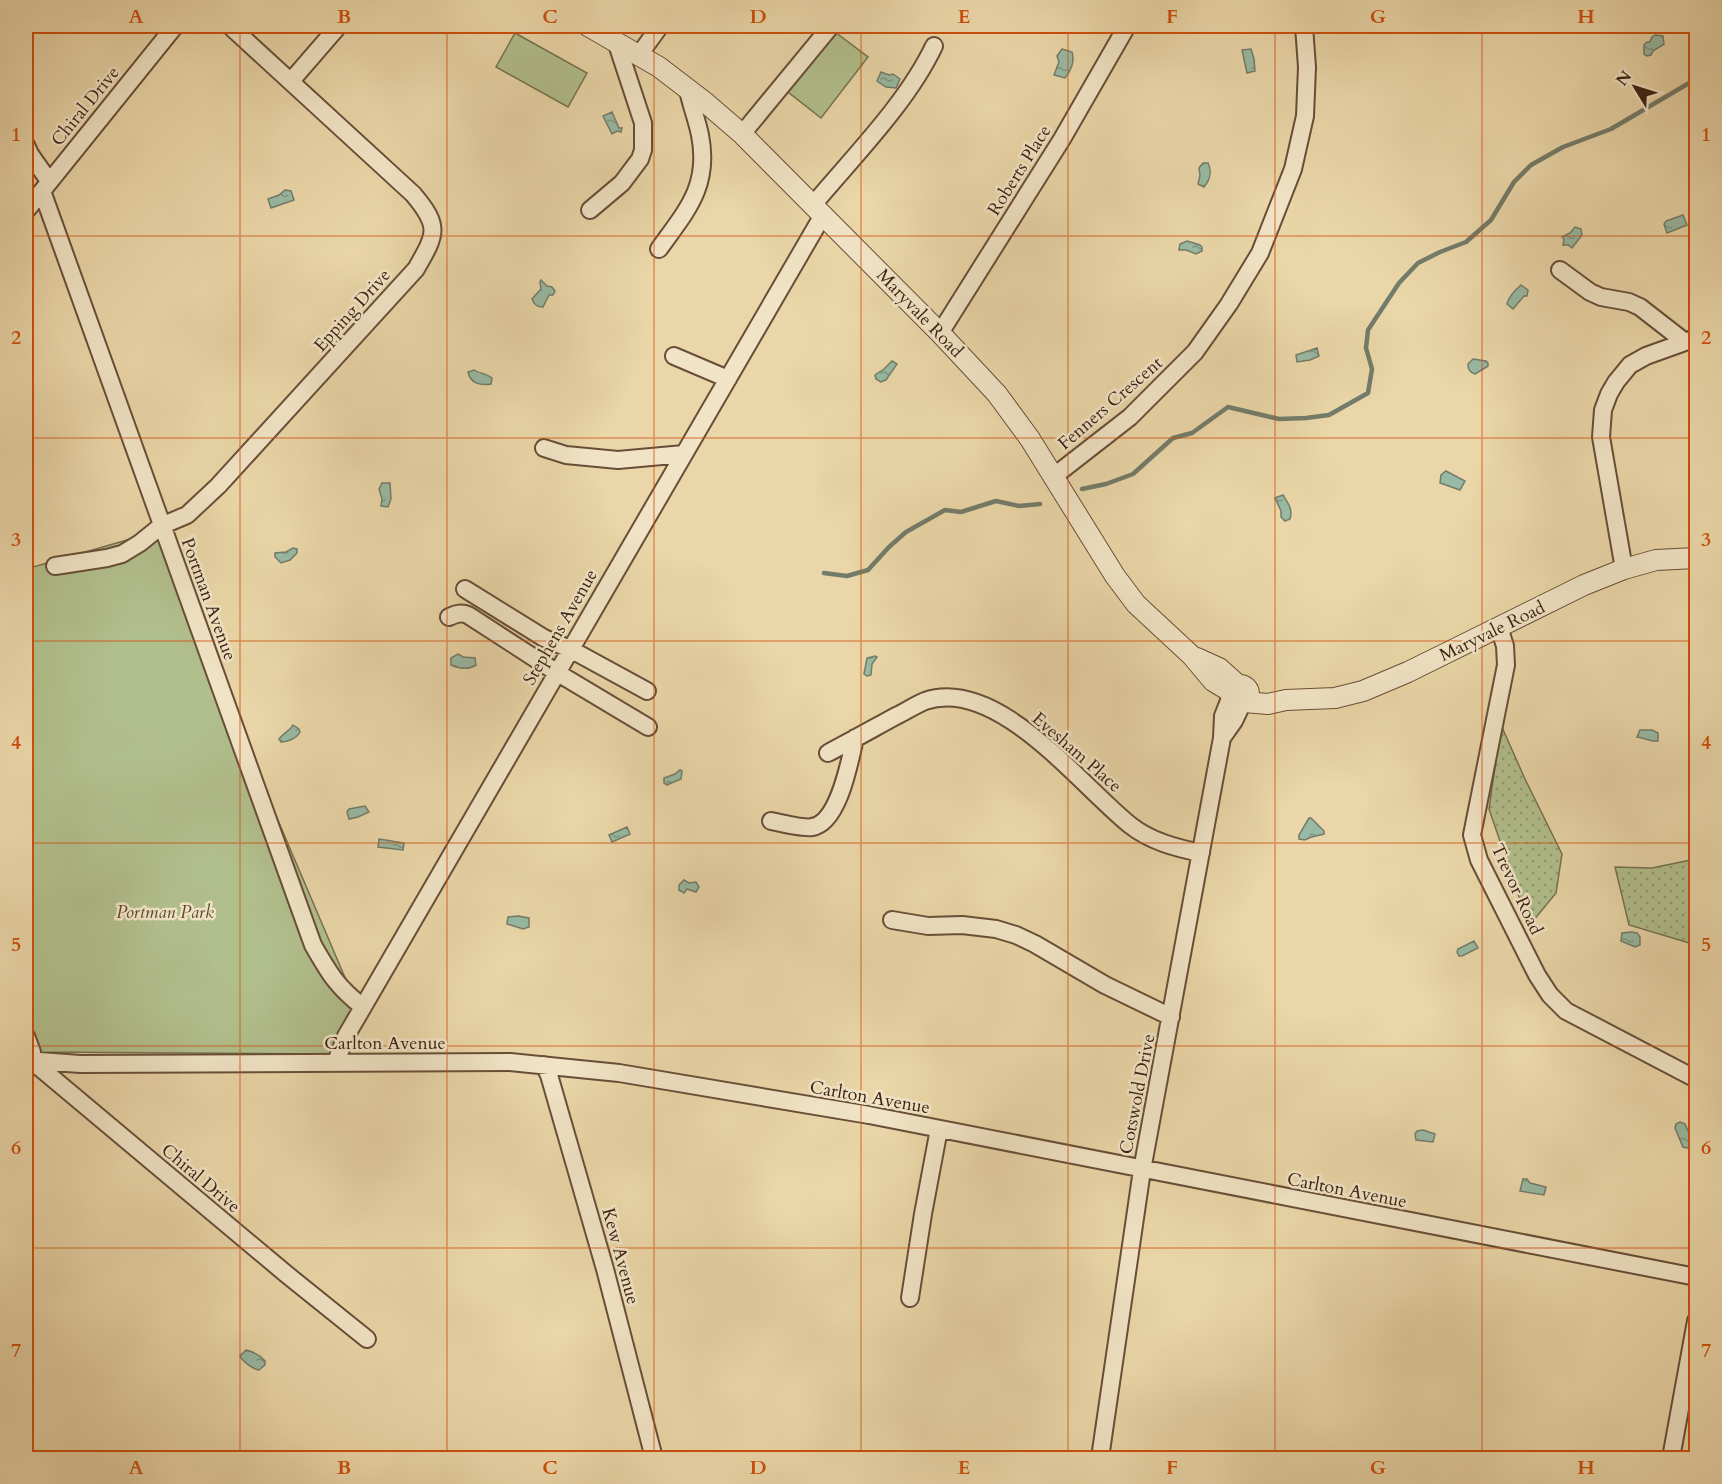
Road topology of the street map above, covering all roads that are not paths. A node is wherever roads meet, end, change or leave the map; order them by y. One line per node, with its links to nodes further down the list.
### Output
1 (175, 26): 16 (street, Chiral Drive)
2 (230, 26): 12 (street, Epping Drive)
3 (337, 26): 12 (street)
4 (588, 26): 9 (street, Maryvale Road)
5 (660, 26): 11 (street)
6 (831, 26): 14 (street)
7 (1127, 26): 22 (street, Roberts Place)
8 (1304, 26): 28 (street, Fenners Crescent)
9 (616, 41): 11 (street, Maryvale Road); 17 (street)
10 (934, 46): 18 (street, Stephens Avenue)
11 (639, 55): 13 (street, Maryvale Road)
12 (291, 81): 29 (street, Epping Drive)
13 (688, 90): 14 (street, Maryvale Road); 20 (street)
14 (742, 134): 18 (street, Maryvale Road)
15 (26, 145): 16 (street, Portman Avenue)
16 (45, 186): 19 (street, Chiral Drive); 29 (street, Portman Avenue)
17 (590, 210)
18 (818, 210): 22 (street, Maryvale Road); 25 (street, Stephens Avenue)
19 (26, 211)
20 (659, 249)
21 (1560, 270): 23 (street)
22 (940, 333): 28 (street, Maryvale Road)
23 (1691, 340): 32 (street)
24 (674, 356): 25 (street)
25 (728, 379): 27 (street, Stephens Avenue)
26 (544, 448): 27 (street)
27 (684, 454): 36 (street, Stephens Avenue)
28 (1053, 477): 39 (street, Maryvale Road)
29 (161, 526): 31 (street, Epping Drive); 46 (street, Portman Avenue)
30 (1696, 558): 32 (street, Maryvale Road)
31 (55, 566)
32 (1624, 569): 35 (street, Maryvale Road)
33 (465, 589): 36 (street)
34 (449, 617): 37 (street)
35 (1499, 627): 39 (street, Maryvale Road); 52 (street, Trevor Road)
36 (570, 649): 37 (street, Stephens Avenue); 38 (street)
37 (556, 672): 40 (street); 46 (street, Stephens Avenue)
38 (647, 691)
39 (1239, 694): 44 (street, Cotswold Drive)
40 (648, 727)
41 (855, 738): 42 (street, Evesham Place); 43 (street); 44 (street, Evesham Place)
42 (828, 753)
43 (771, 821)
44 (1201, 852): 47 (street, Cotswold Drive)
45 (892, 920): 47 (street)
46 (363, 1007): 50 (street, Stephens Avenue)
47 (1171, 1017): 54 (street, Cotswold Drive)
48 (26, 1036): 49 (street)
49 (29, 1060): 50 (street, Carlton Avenue); 58 (street, Chiral Drive)
50 (336, 1062): 51 (street, Carlton Avenue)
51 (544, 1065): 53 (street, Carlton Avenue); 59 (street, Kew Avenue)
52 (1696, 1079)
53 (939, 1129): 54 (street, Carlton Avenue); 56 (street)
54 (1142, 1170): 55 (street, Carlton Avenue); 60 (street, Cotswold Drive)
55 (1696, 1277)
56 (910, 1298)
57 (1696, 1321): 61 (street)
58 (367, 1339)
59 (654, 1458)
60 (1100, 1458)
61 (1671, 1458)

